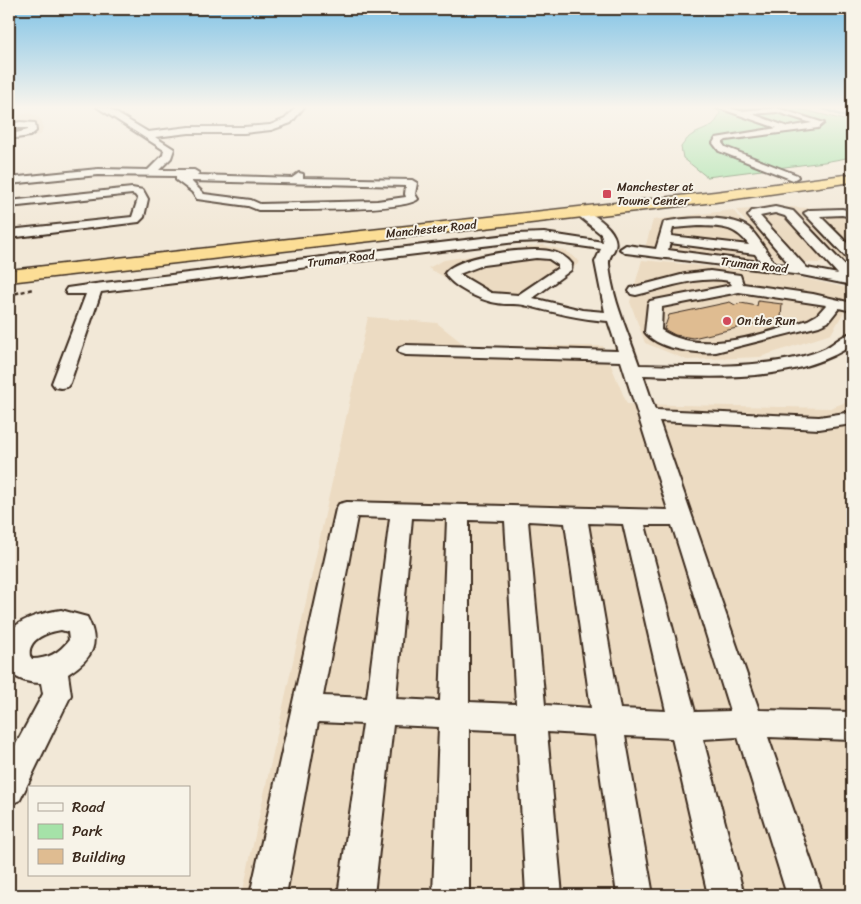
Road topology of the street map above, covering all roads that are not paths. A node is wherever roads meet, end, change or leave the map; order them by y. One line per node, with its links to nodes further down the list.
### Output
1 (169, 149): 6 (street)
2 (722, 149): 4 (street)
3 (760, 153): 4 (street)
4 (740, 156): 7 (street)
5 (852, 166): 7 (highway, Manchester Road)
6 (151, 172): 8 (street); 9 (street); 11 (street)
7 (793, 177): 12 (highway, Manchester Road)
8 (180, 178): 9 (street); 9 (street)
9 (290, 178)
10 (852, 178): 12 (highway, Manchester Road)
11 (9, 181)
12 (631, 201): 14 (highway, Manchester Road); 15 (highway, Manchester Road); 20 (highway)
13 (9, 204): 17 (street)
14 (554, 204): 15 (highway); 26 (highway, Manchester Road)
15 (589, 214): 20 (street); 21 (street); 29 (highway, Manchester Road)
16 (852, 214): 25 (street)
17 (9, 234)
18 (516, 238): 21 (street, Truman Road); 23 (street); 32 (street, Truman Road)
19 (664, 239): 22 (street); 22 (street); 24 (street)
20 (621, 245): 24 (street, Truman Road); 31 (street)
21 (610, 247): 31 (street)
22 (757, 250): 27 (street)
23 (529, 254): 36 (street); 36 (street)
24 (660, 254): 27 (street, Truman Road)
25 (852, 255)
26 (9, 263)
27 (771, 267): 28 (street, Truman Road)
28 (802, 271): 30 (street, Truman Road); 30 (street)
29 (9, 276)
30 (852, 281)
31 (606, 283): 35 (street); 40 (street)
32 (95, 288): 34 (street, Truman Road); 44 (street)
33 (739, 288): 35 (street); 37 (street); 38 (street)
34 (72, 291)
35 (636, 291): 38 (street)
36 (521, 300): 40 (street)
37 (836, 303): 38 (street); 39 (street)
38 (655, 304)
39 (852, 307)
40 (614, 316): 43 (street)
41 (852, 338): 43 (street)
42 (406, 350): 43 (street)
43 (630, 363): 45 (street)
44 (60, 383)
45 (646, 415): 46 (street); 52 (street)
46 (852, 418)
47 (402, 511): 48 (street); 54 (street); 55 (street)
48 (458, 512): 49 (street); 56 (street)
49 (516, 514): 50 (street); 57 (street)
50 (575, 515): 51 (street); 58 (street)
51 (632, 516): 52 (street); 60 (street)
52 (680, 518): 59 (street)
53 (53, 668): 62 (street)
54 (306, 708): 55 (street); 63 (street)
55 (380, 711): 56 (street); 64 (street)
56 (456, 715): 57 (street); 65 (street)
57 (532, 718): 58 (street); 66 (street)
58 (608, 722): 60 (street); 67 (street)
59 (748, 723): 60 (street); 61 (street); 69 (street)
60 (684, 725): 68 (street)
61 (852, 726)
62 (9, 789)
63 (268, 895)
64 (356, 895)
65 (451, 895)
66 (544, 895)
67 (635, 895)
68 (726, 895)
69 (805, 895)

